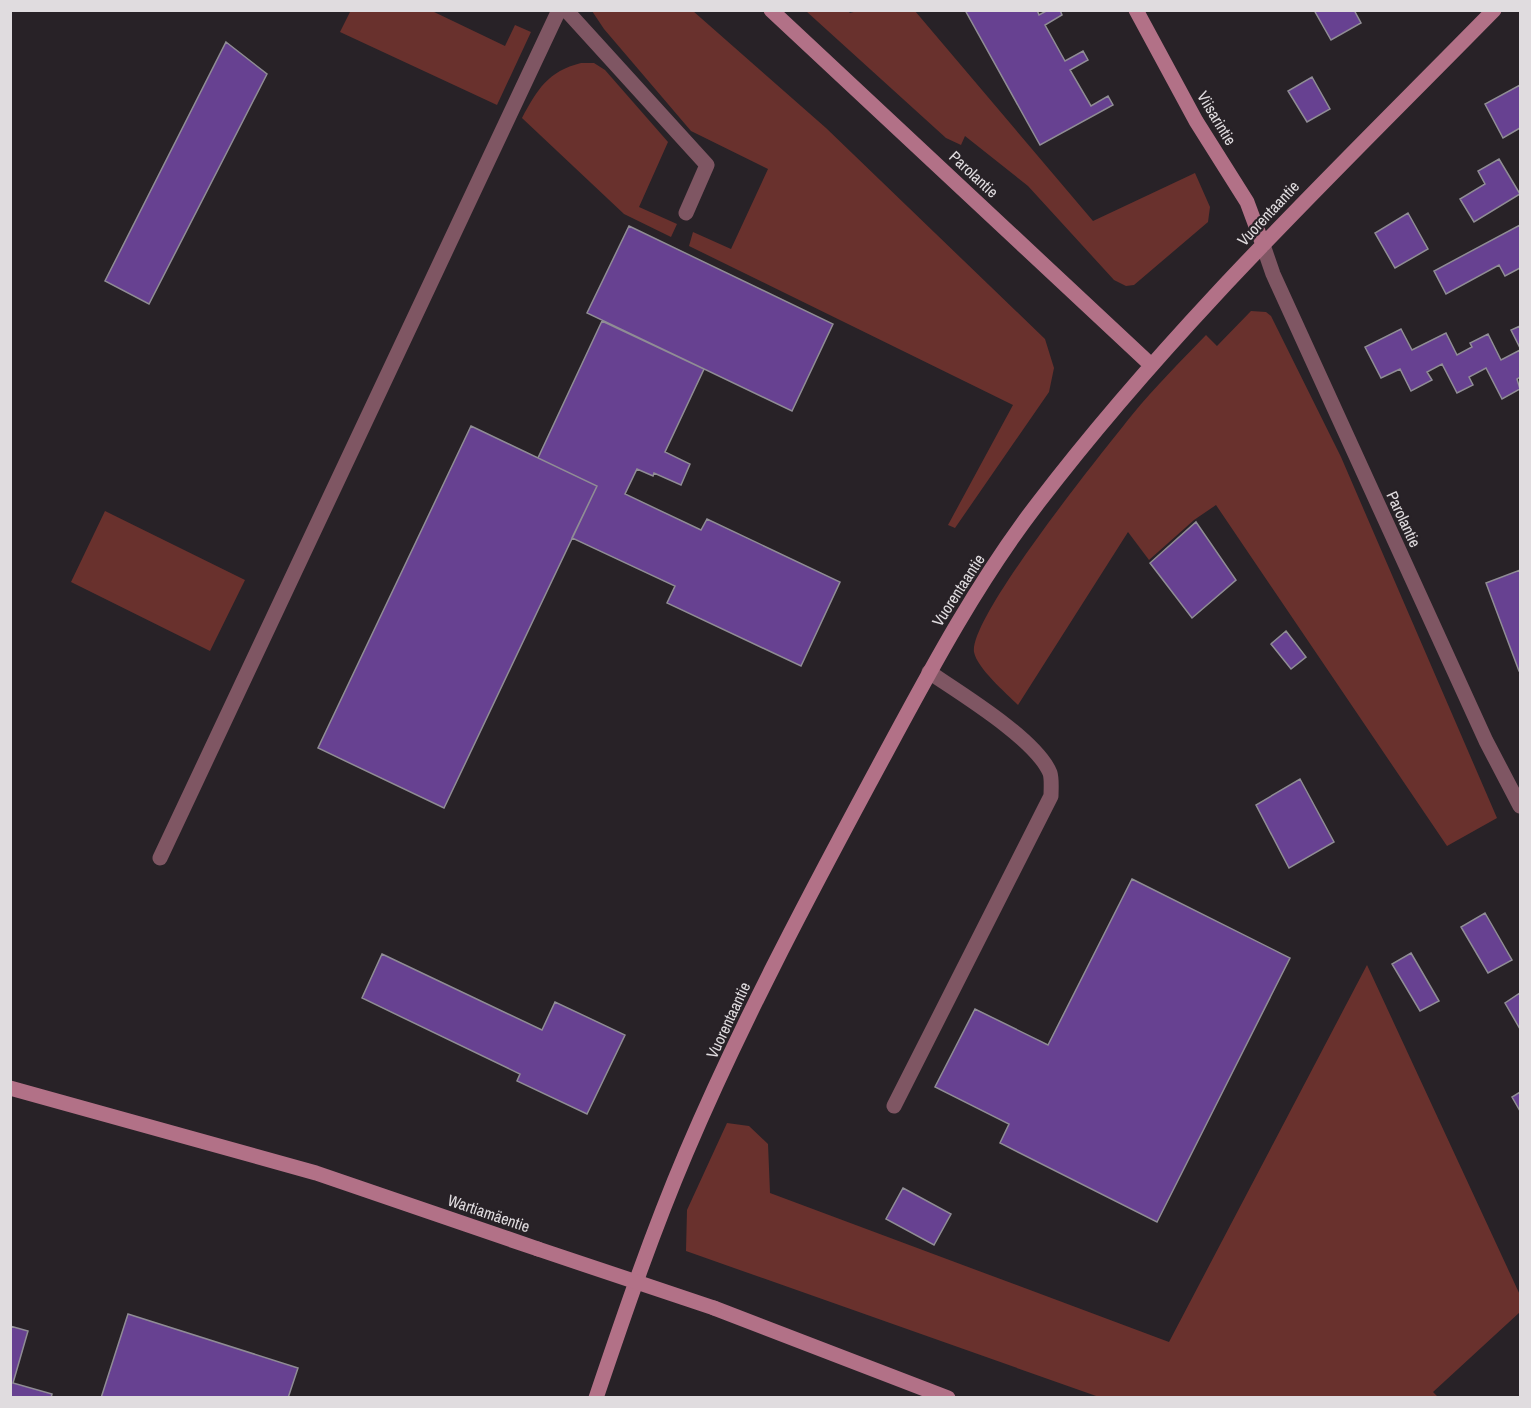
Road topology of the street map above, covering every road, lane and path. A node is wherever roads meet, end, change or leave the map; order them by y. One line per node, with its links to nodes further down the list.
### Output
1 (559, 10): 11 (street)
2 (566, 10): 6 (street)
3 (771, 10): 8 (main road, Parolantie)
4 (1137, 10): 7 (main road, Viisarintie)
5 (1494, 10): 7 (main road, Vuorentaantie)
6 (686, 213)
7 (1263, 245): 8 (main road, Vuorentaantie); 10 (street, Parolantie)
8 (1151, 365): 9 (main road, Vuorentaantie)
9 (929, 672): 13 (street); 14 (main road, Vuorentaantie)
10 (1521, 806)
11 (160, 858)
12 (10, 1088): 15 (main road, Wartiamäentie, bridge)
13 (894, 1106)
14 (596, 1398)
15 (948, 1398)

